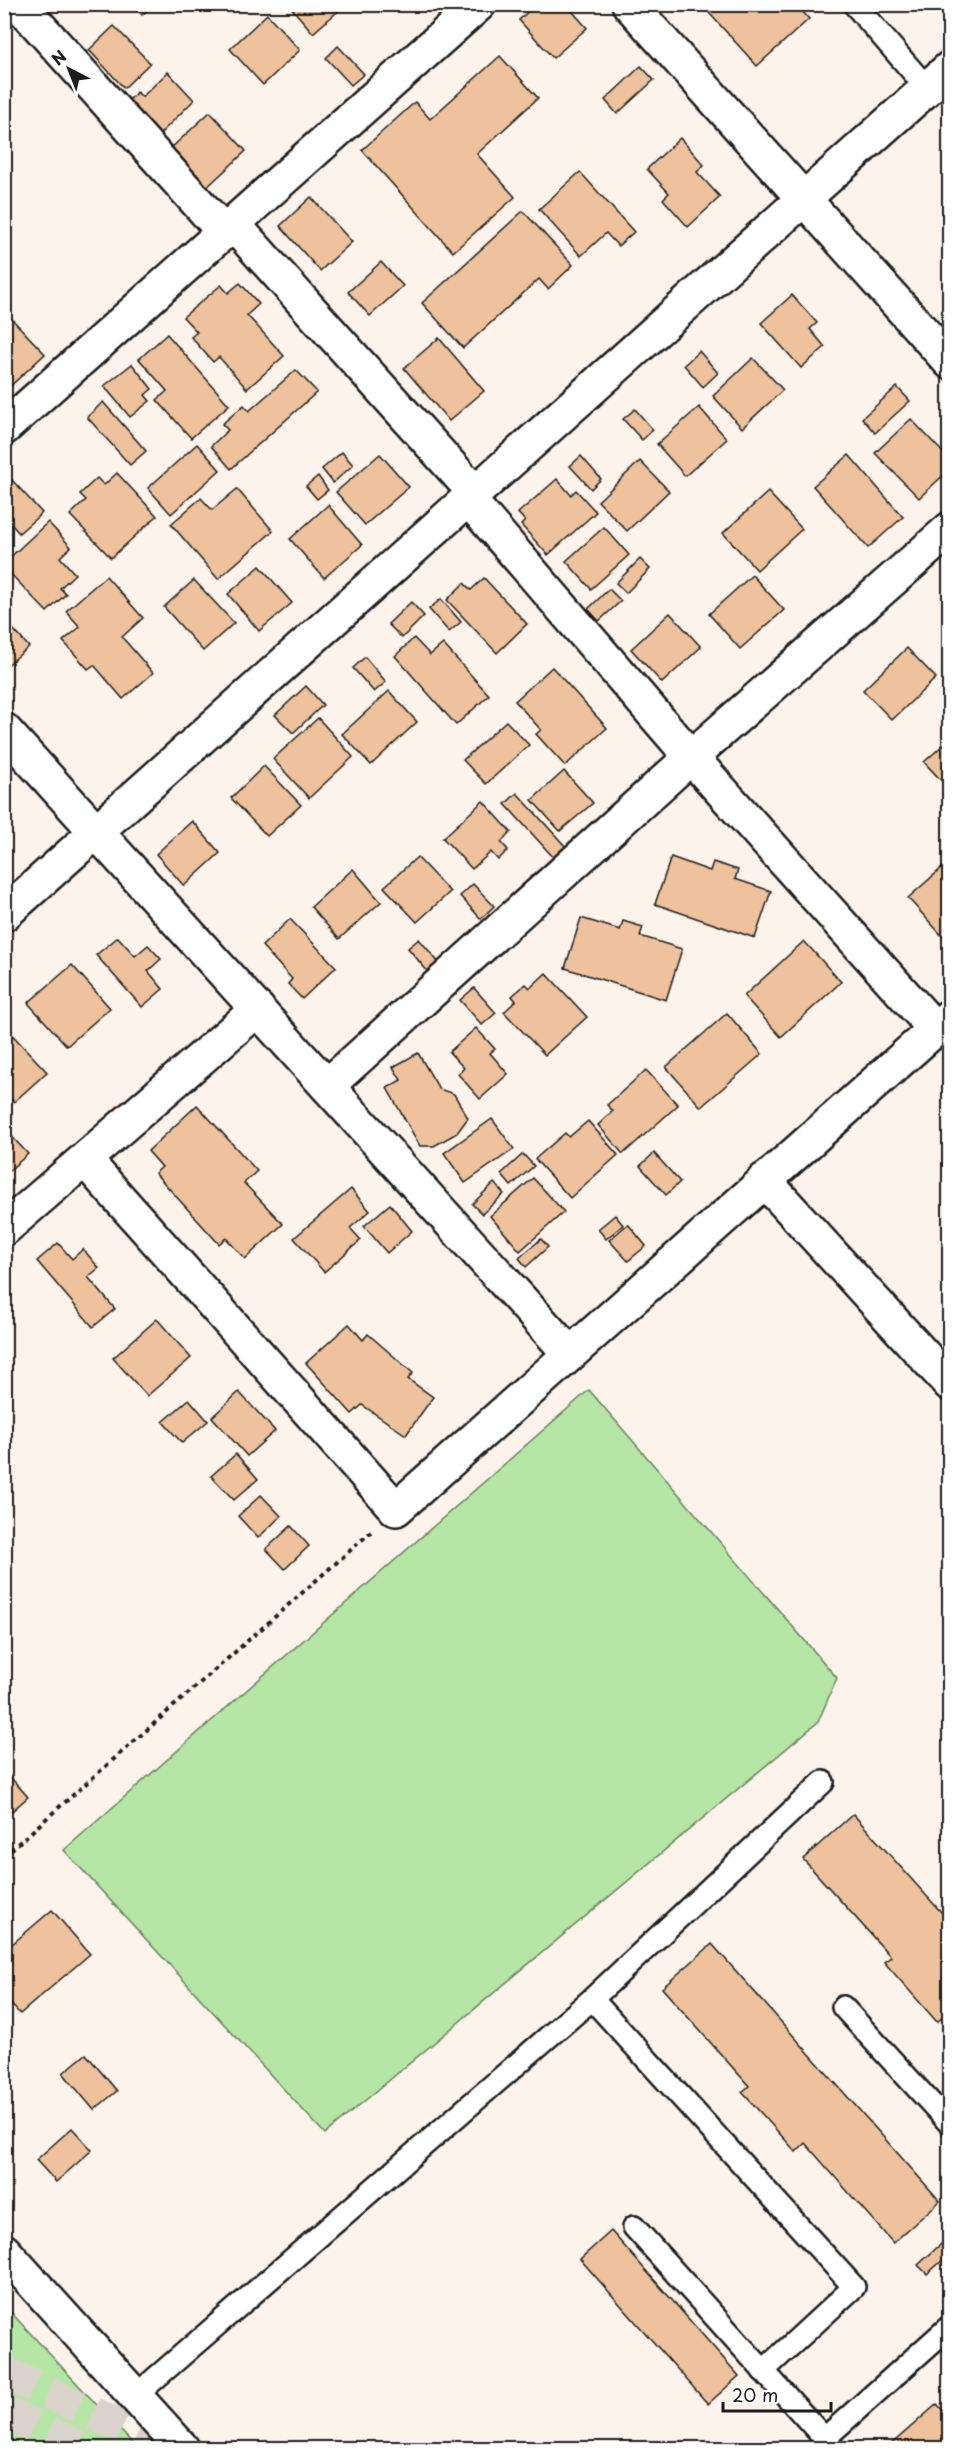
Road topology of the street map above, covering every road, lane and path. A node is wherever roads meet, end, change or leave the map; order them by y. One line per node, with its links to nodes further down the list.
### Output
1 (19, 4): 7 (street)
2 (479, 4): 7 (street)
3 (629, 4): 6 (street)
4 (854, 4): 5 (lane)
5 (938, 78): 6 (street)
6 (804, 198): 8 (street); 10 (street)
7 (230, 229): 9 (street); 10 (street)
8 (950, 362)
9 (4, 428)
10 (472, 497): 13 (street); 14 (street)
11 (950, 529): 13 (street)
12 (4, 730): 14 (street)
13 (691, 757): 17 (street); 18 (street)
14 (96, 832): 15 (street); 16 (street)
15 (4, 914)
16 (258, 1009): 18 (street); 19 (street)
17 (942, 1022): 20 (street)
18 (327, 1086): 22 (street)
19 (85, 1160): 21 (street); 24 (street)
20 (764, 1180): 22 (street); 23 (street)
21 (4, 1229)
22 (568, 1353): 24 (street)
23 (950, 1384)
24 (396, 1509): 26 (path)
25 (823, 1782): 27 (lane)
26 (4, 1856)
27 (592, 1999): 33 (lane); 34 (lane)
28 (843, 2007): 29 (lane)
29 (950, 2124)
30 (634, 2227): 33 (lane)
31 (4, 2251): 34 (street)
32 (950, 2325): 35 (lane)
33 (763, 2371): 35 (lane)
34 (135, 2396): 36 (street)
35 (828, 2444)
36 (182, 2448)

